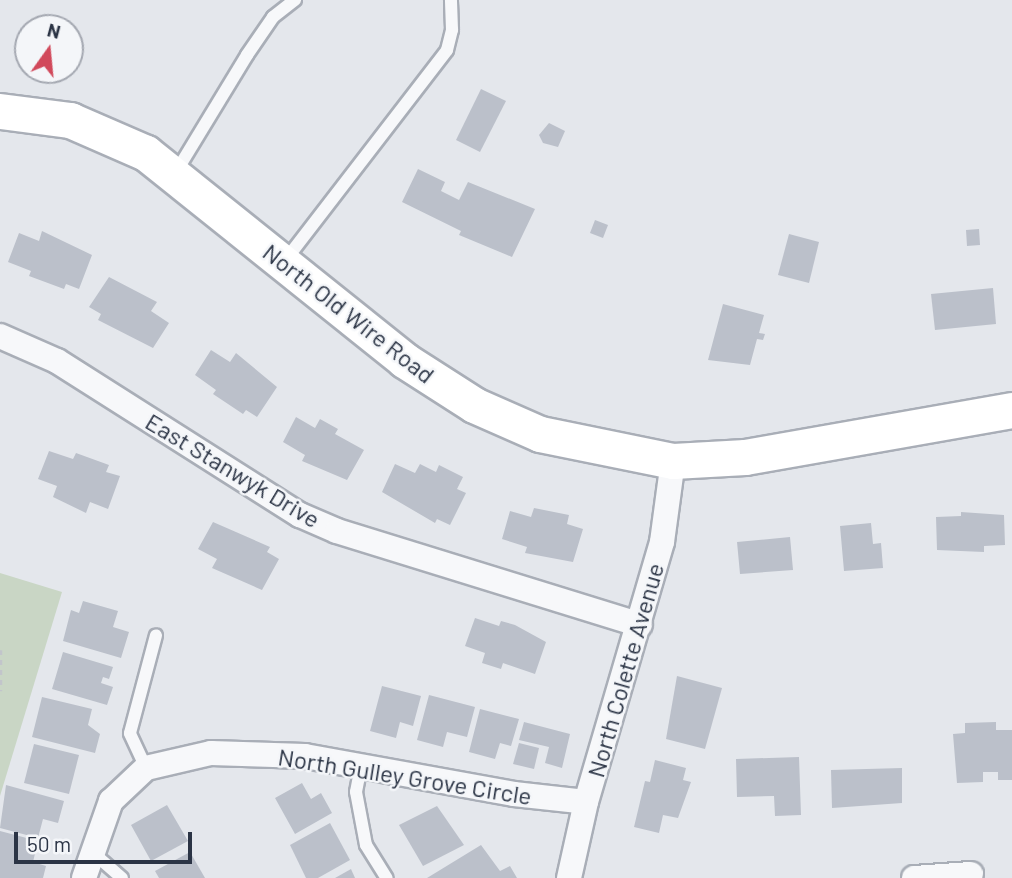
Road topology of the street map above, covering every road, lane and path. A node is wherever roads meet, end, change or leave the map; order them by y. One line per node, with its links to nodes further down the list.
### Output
1 (295, 0): 4 (lane)
2 (451, 0): 5 (lane)
3 (0, 111): 4 (street, North Old Wire Road)
4 (176, 173): 5 (street, North Old Wire Road)
5 (283, 263): 8 (street, North Old Wire Road)
6 (0, 336): 9 (street, East Stanwyk Drive)
7 (1012, 410): 8 (street, North Old Wire Road)
8 (673, 461): 9 (street, North Colette Avenue)
9 (640, 625): 15 (street, North Colette Avenue)
10 (156, 635): 14 (lane)
11 (0, 650): 12 (path)
12 (0, 691)
13 (360, 766): 14 (street, North Gulley Grove Circle); 15 (street, North Gulley Grove Circle); 20 (lane)
14 (146, 768): 16 (street)
15 (586, 802): 21 (street, North Colette Avenue)
16 (91, 851): 18 (street); 19 (lane)
17 (971, 874): 22 (street)
18 (84, 878)
19 (122, 878)
20 (387, 878)
21 (569, 878)
22 (914, 878)

